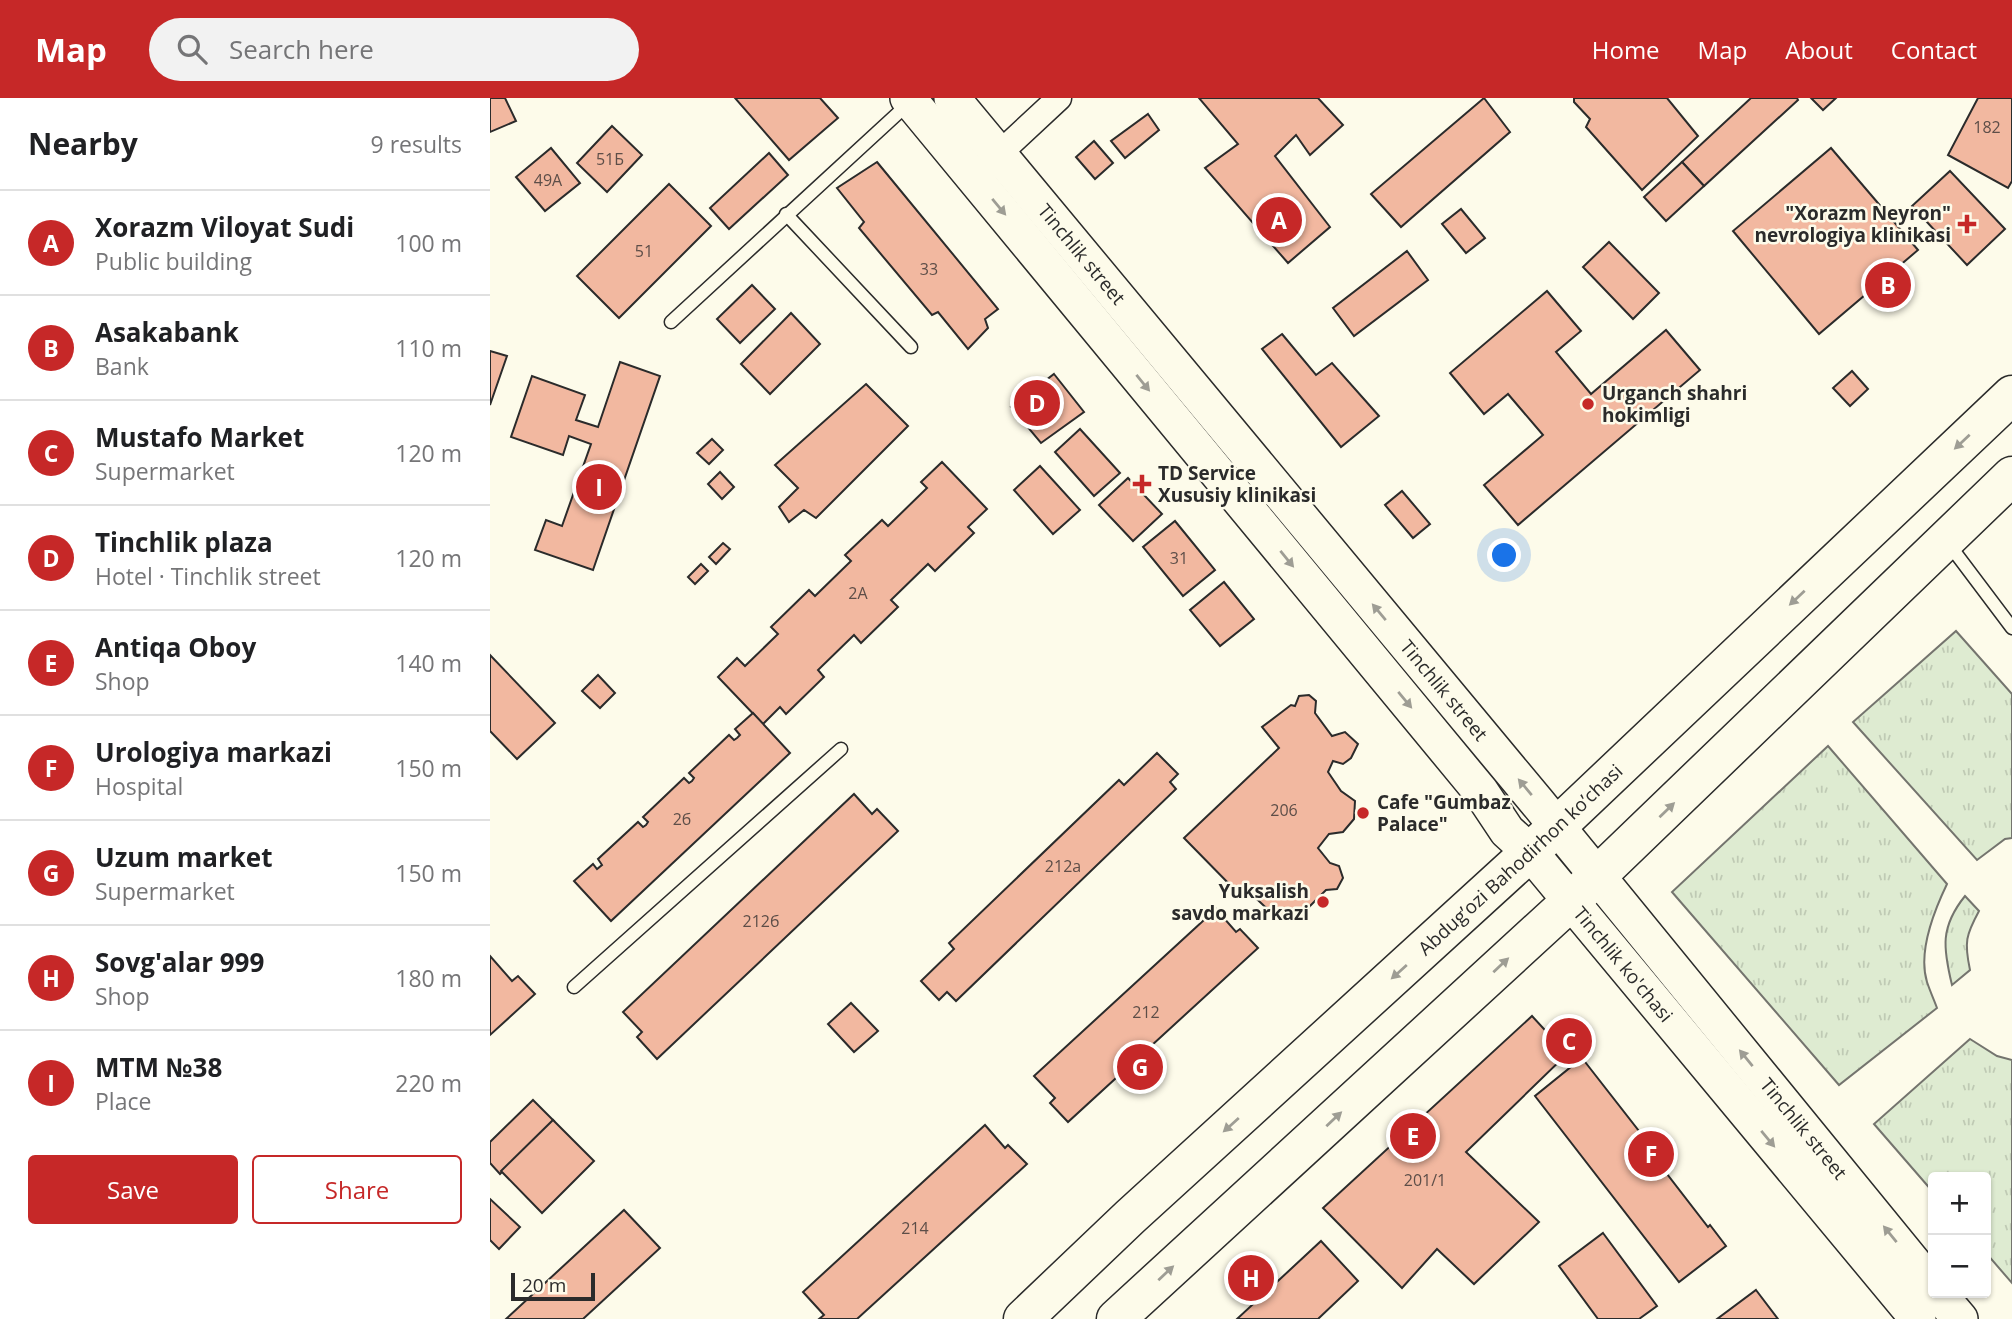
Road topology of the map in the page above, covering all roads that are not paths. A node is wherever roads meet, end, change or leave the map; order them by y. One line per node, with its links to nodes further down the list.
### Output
1 (952, 98): 4 (main road, Tinchlik street)
2 (1059, 98): 4 (street)
3 (909, 100): 4 (main road, Tinchlik street); 5 (lane)
4 (986, 165): 13 (main road, Tinchlik street)
5 (786, 214): 6 (lane); 7 (lane)
6 (671, 322)
7 (911, 346)
8 (2012, 395): 13 (main road, Abdug’ozi Bahodirhon ko’chasi, one-way to 13)
9 (2012, 476): 10 (main road)
10 (1946, 540): 11 (lane); 14 (main road, one-way to 10)
11 (2012, 628)
12 (841, 749): 15 (lane)
13 (1543, 839): 14 (main road, Tinchlik ko'chasi); 18 (main road, Abdug’ozi Bahodirhon ko’chasi, one-way to 18)
14 (1583, 889): 16 (main road, Tinchlik street, one-way to 14); 19 (main road, one-way to 14); 20 (main road, Tinchlik ko'chasi, one-way to 20)
15 (574, 987)
16 (1928, 1281)
17 (1942, 1298): 21 (main road)
18 (1023, 1319)
19 (1116, 1319)
20 (1918, 1319)
21 (1960, 1319)

